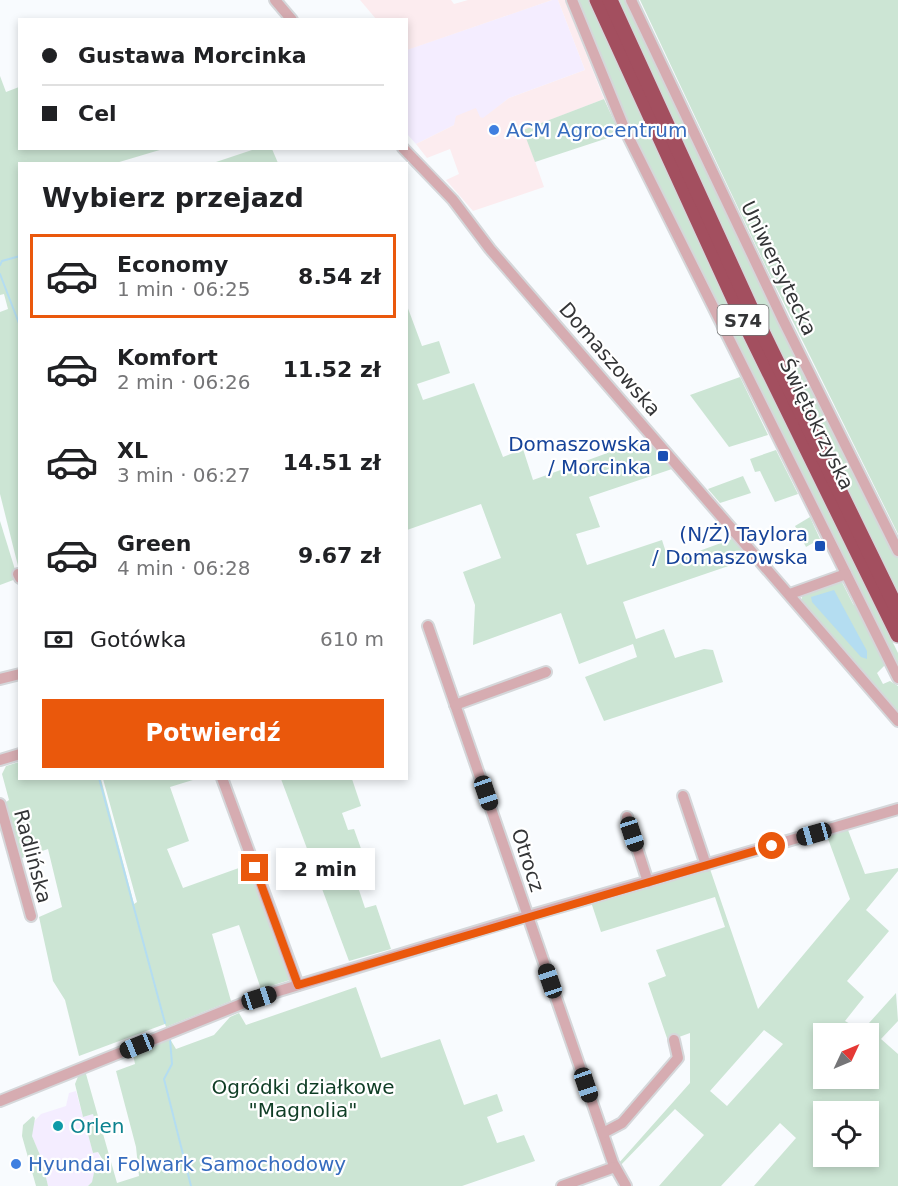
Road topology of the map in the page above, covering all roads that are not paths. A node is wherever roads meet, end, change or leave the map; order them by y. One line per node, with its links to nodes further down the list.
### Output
1 (275, 0): 6 (street)
2 (572, 0): 9 (street)
3 (597, 0): 13 (highway, Świętokrzyska / S74)
4 (610, 0): 11 (highway, Świętokrzyska / S74)
5 (631, 0): 8 (street, Uniwersytecka)
6 (290, 18)
7 (405, 150): 10 (street, Domaszowska)
8 (898, 551)
9 (846, 574): 10 (street); 16 (street)
10 (790, 594): 19 (street, Domaszowska)
11 (898, 611)
12 (428, 626): 18 (street, Otrocz)
13 (898, 635)
14 (546, 672): 18 (street)
15 (18, 674): 17 (street)
16 (898, 678)
17 (0, 679)
18 (455, 705): 30 (street, Otrocz)
19 (898, 721)
20 (18, 755): 21 (street)
21 (0, 760)
22 (223, 780): 31 (street)
23 (683, 796): 27 (street)
24 (0, 804): 29 (street, Radlińska)
25 (898, 809): 27 (street)
26 (627, 817): 28 (street)
27 (706, 865): 28 (street)
28 (648, 882): 30 (street)
29 (31, 916)
30 (527, 916): 31 (street); 34 (street, Otrocz)
31 (298, 985): 33 (street)
32 (675, 1040): 34 (street)
33 (0, 1101)
34 (603, 1133): 35 (street, Otrocz)
35 (616, 1171): 36 (street); 37 (street, Otrocz)
36 (562, 1186)
37 (626, 1186)

